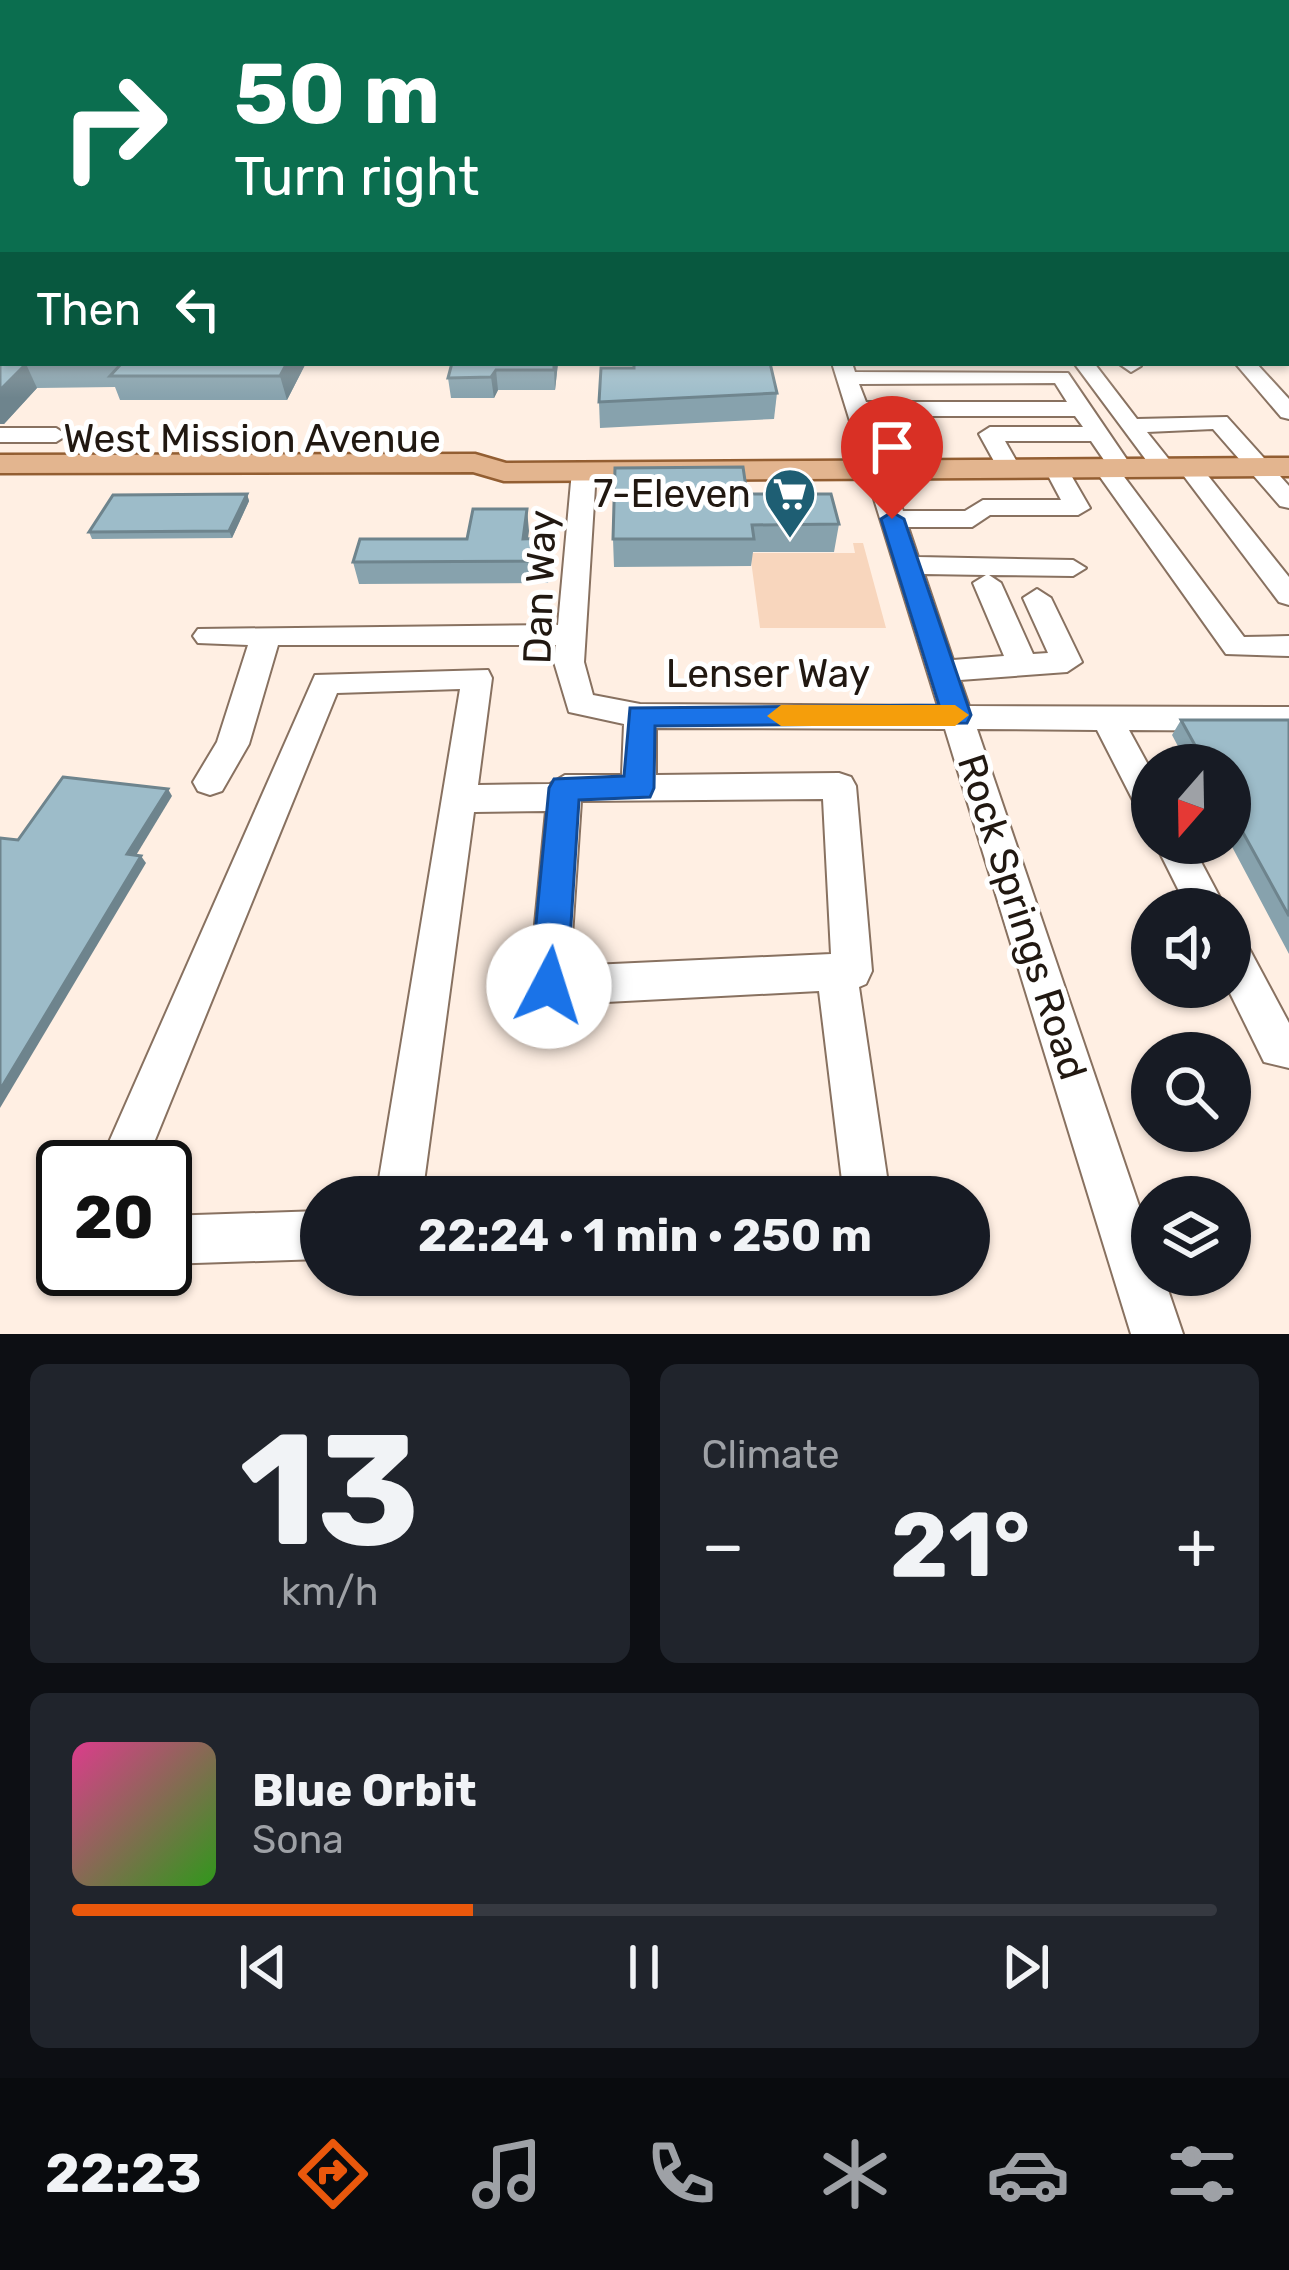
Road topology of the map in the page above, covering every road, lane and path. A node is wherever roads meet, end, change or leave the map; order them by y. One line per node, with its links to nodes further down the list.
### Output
1 (1086, 366): 7 (street)
2 (1248, 366): 6 (street)
3 (845, 370): 4 (street, Rock Springs Road); 5 (street)
4 (857, 409): 5 (street); 17 (street, Rock Springs Road)
5 (1082, 409): 8 (street)
6 (1289, 412)
7 (1132, 426): 13 (street); 14 (street)
8 (1098, 434): 12 (street); 16 (street)
9 (0, 435): 10 (street)
10 (56, 435)
11 (0, 464): 19 (main road, West Mission Avenue)
12 (1113, 467): 13 (main road, West Mission Avenue); 15 (main road, West Mission Avenue); 31 (street)
13 (1176, 467): 14 (main road, West Mission Avenue); 26 (street)
14 (1275, 467): 21 (street)
15 (1056, 468): 16 (main road, West Mission Avenue); 22 (street)
16 (1010, 469): 17 (main road, West Mission Avenue)
17 (876, 470): 18 (main road, West Mission Avenue); 22 (street, Rock Springs Road)
18 (585, 471): 19 (main road, West Mission Avenue); 28 (street, Dan Way)
19 (504, 472): 20 (main road, West Mission Avenue)
20 (0, 482)
21 (1289, 501)
22 (892, 519): 23 (street, Rock Springs Road)
23 (908, 565): 24 (street); 33 (street, Rock Springs Road)
24 (1073, 568)
25 (987, 583): 32 (street)
26 (1289, 596)
27 (1037, 598): 32 (street)
28 (572, 634): 29 (street); 34 (street, Dan Way)
29 (266, 635): 30 (street); 40 (street)
30 (208, 636)
31 (1289, 646)
32 (1022, 664): 33 (street)
33 (943, 671): 35 (street, Rock Springs Road)
34 (580, 704): 36 (street, Lenser Way)
35 (957, 715): 36 (street, Lenser Way); 37 (street, Lenser Way); 52 (street, Rock Springs Road)
36 (640, 716): 41 (street)
37 (1107, 718): 38 (street, Lenser Way); 39 (street)
38 (1289, 719)
39 (1131, 764)
40 (210, 782)
41 (639, 788): 42 (street); 44 (street)
42 (564, 797): 43 (street); 44 (street)
43 (459, 800): 47 (street); 48 (street)
44 (837, 973): 49 (street)
45 (1251, 990): 46 (street)
46 (1286, 1053)
47 (132, 1140)
48 (402, 1176)
49 (864, 1176)
50 (300, 1236): 51 (street)
51 (192, 1239)
52 (1157, 1334)

